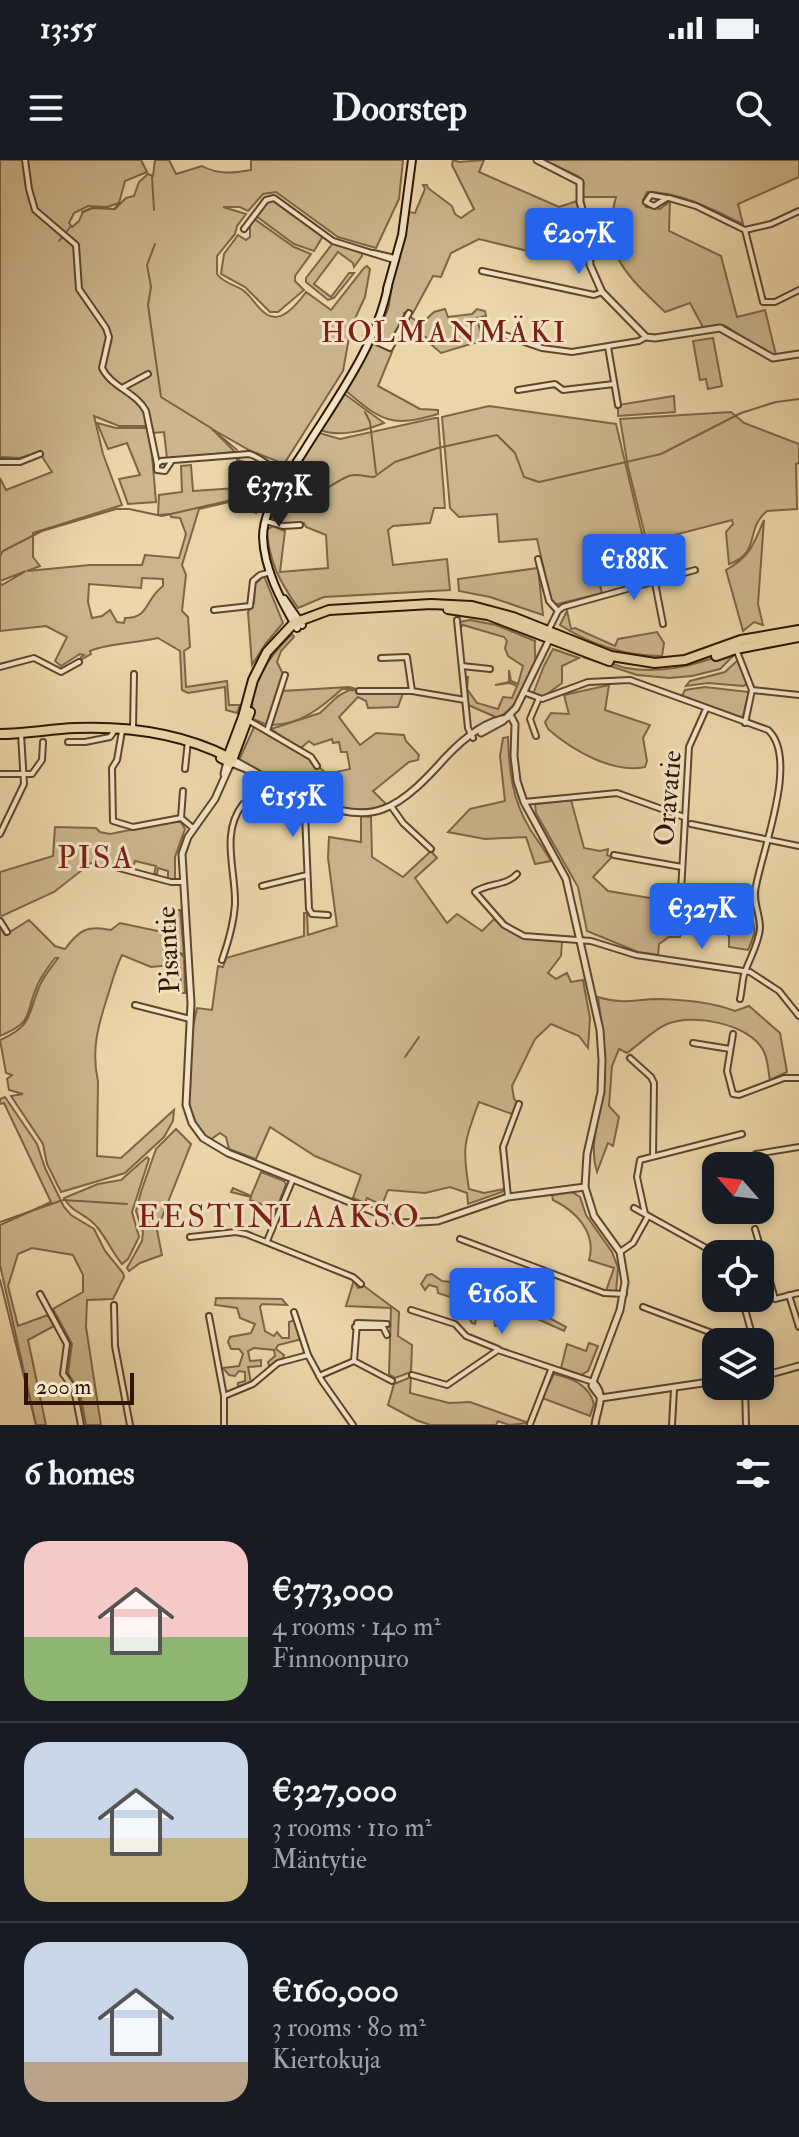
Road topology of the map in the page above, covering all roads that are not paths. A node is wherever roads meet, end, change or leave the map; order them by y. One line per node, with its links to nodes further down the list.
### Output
1 (25, 160): 20 (street)
2 (412, 160): 8 (main road)
3 (537, 160): 11 (street)
4 (667, 198): 4 (street); 7 (street)
5 (799, 211): 7 (street)
6 (244, 229): 8 (street)
7 (745, 230): 10 (street)
8 (397, 260): 15 (main road)
9 (482, 271): 11 (street)
10 (799, 290)
11 (602, 292): 14 (street)
12 (409, 313): 15 (street)
13 (493, 331): 16 (street)
14 (646, 337): 16 (street); 17 (street)
15 (368, 338): 27 (main road)
16 (608, 347): 19 (street)
17 (799, 354)
18 (148, 374): 20 (street)
19 (614, 384): 21 (street); 22 (street)
20 (122, 388): 26 (street)
21 (518, 390)
22 (618, 405)
23 (40, 454): 24 (street)
24 (0, 462)
25 (171, 462): 26 (street); 26 (street); 27 (street)
26 (157, 464)
27 (288, 476): 28 (main road)
28 (266, 521): 29 (street); 32 (main road)
29 (300, 525)
30 (538, 559): 35 (street)
31 (695, 570): 33 (street)
32 (271, 572): 34 (street); 37 (main road)
33 (654, 582): 35 (street); 38 (street)
34 (214, 610)
35 (557, 612): 40 (street)
36 (457, 620): 46 (street)
37 (298, 624): 40 (main road); 60 (main road)
38 (663, 624)
39 (799, 630): 42 (main road)
40 (549, 635): 43 (main road); 54 (street)
41 (799, 637): 42 (main road)
42 (757, 641): 43 (main road)
43 (736, 646): 51 (street)
44 (381, 658): 53 (street)
45 (79, 662): 47 (street)
46 (462, 666): 48 (street); 57 (street)
47 (0, 667)
48 (490, 669)
49 (134, 674): 63 (street)
50 (285, 675): 64 (street)
51 (752, 690): 55 (street); 61 (street)
52 (359, 691): 53 (street)
53 (412, 691): 57 (street)
54 (526, 693): 56 (street); 59 (street)
55 (799, 695)
56 (539, 698): 58 (street); 68 (street)
57 (465, 700): 67 (street)
58 (706, 709): 61 (street); 81 (street, Oravatie)
59 (508, 716): 67 (street); 79 (street)
60 (246, 718): 64 (street); 72 (main road)
61 (745, 723): 86 (street)
62 (118, 728): 63 (main road); 66 (main road); 71 (street); 82 (street)
63 (133, 729): 69 (main road)
64 (267, 731): 73 (street)
65 (0, 734): 66 (main road)
66 (21, 734): 76 (street)
67 (472, 736): 80 (street)
68 (536, 736)
69 (188, 741): 72 (main road); 74 (street)
70 (43, 742): 76 (street)
71 (68, 742)
72 (230, 760): 78 (street); 84 (street, Pisantie)
73 (317, 766)
74 (185, 769)
75 (0, 774): 76 (street)
76 (24, 774): 85 (street)
77 (183, 791): 82 (street)
78 (283, 792): 80 (street); 93 (street); 101 (street)
79 (524, 802): 81 (street); 100 (street)
80 (391, 806): 88 (street)
81 (684, 817): 90 (street, Oravatie)
82 (181, 818): 84 (street)
83 (691, 824): 86 (street)
84 (193, 828): 94 (street, Pisantie)
85 (0, 834)
86 (771, 841): 87 (street); 102 (street)
87 (799, 846)
88 (431, 849)
89 (614, 855): 90 (street)
90 (682, 867): 96 (street, Oravatie)
91 (119, 868): 94 (street)
92 (517, 874): 100 (street)
93 (307, 875): 95 (street); 97 (street)
94 (183, 882): 106 (street, Pisantie)
95 (262, 886)
96 (681, 892)
97 (328, 915)
98 (0, 921): 99 (street)
99 (7, 932)
100 (580, 939): 102 (street); 118 (street)
101 (222, 960)
102 (746, 971): 103 (street); 105 (street)
103 (740, 999)
104 (135, 1005): 106 (street)
105 (799, 1016)
106 (190, 1019): 117 (street, Pisantie)
107 (733, 1034): 109 (street)
108 (693, 1043): 109 (street)
109 (731, 1049): 111 (street)
110 (630, 1058): 116 (street)
111 (799, 1078)
112 (519, 1104): 119 (street)
113 (742, 1134): 116 (street)
114 (799, 1147): 115 (street)
115 (768, 1152)
116 (653, 1156): 121 (street)
117 (292, 1181): 119 (street); 125 (street)
118 (585, 1187): 119 (street); 127 (street)
119 (508, 1197)
120 (634, 1208): 121 (street)
121 (646, 1215): 126 (street); 127 (street)
122 (755, 1229): 132 (street)
123 (190, 1237): 125 (street)
124 (460, 1239): 131 (street)
125 (266, 1242): 128 (street)
126 (702, 1246)
127 (620, 1252): 131 (street)
128 (361, 1284)
129 (799, 1293): 132 (street)
130 (40, 1294): 159 (street)
131 (624, 1294): 152 (street)
132 (789, 1295): 140 (street)
133 (114, 1305): 160 (street)
134 (643, 1307): 141 (street)
135 (411, 1310): 143 (street)
136 (294, 1312): 144 (street)
137 (209, 1316): 155 (street)
138 (387, 1324): 139 (street)
139 (355, 1327): 142 (street); 145 (street)
140 (799, 1327)
141 (702, 1329)
142 (387, 1335)
143 (498, 1350): 147 (street); 149 (street)
144 (308, 1355): 150 (street); 155 (street)
145 (354, 1361): 150 (street); 151 (street)
146 (799, 1366): 148 (street)
147 (551, 1369): 152 (street); 158 (street)
148 (774, 1373)
149 (412, 1375)
150 (319, 1376): 162 (street)
151 (392, 1381)
152 (593, 1382): 156 (street)
153 (702, 1384): 154 (street)
154 (674, 1389): 156 (street); 164 (street)
155 (224, 1396): 161 (street)
156 (601, 1398): 163 (street)
157 (745, 1400): 165 (street)
158 (530, 1424)
159 (81, 1425)
160 (130, 1425)
161 (224, 1425)
162 (353, 1425)
163 (595, 1425)
164 (672, 1425)
165 (746, 1425)

